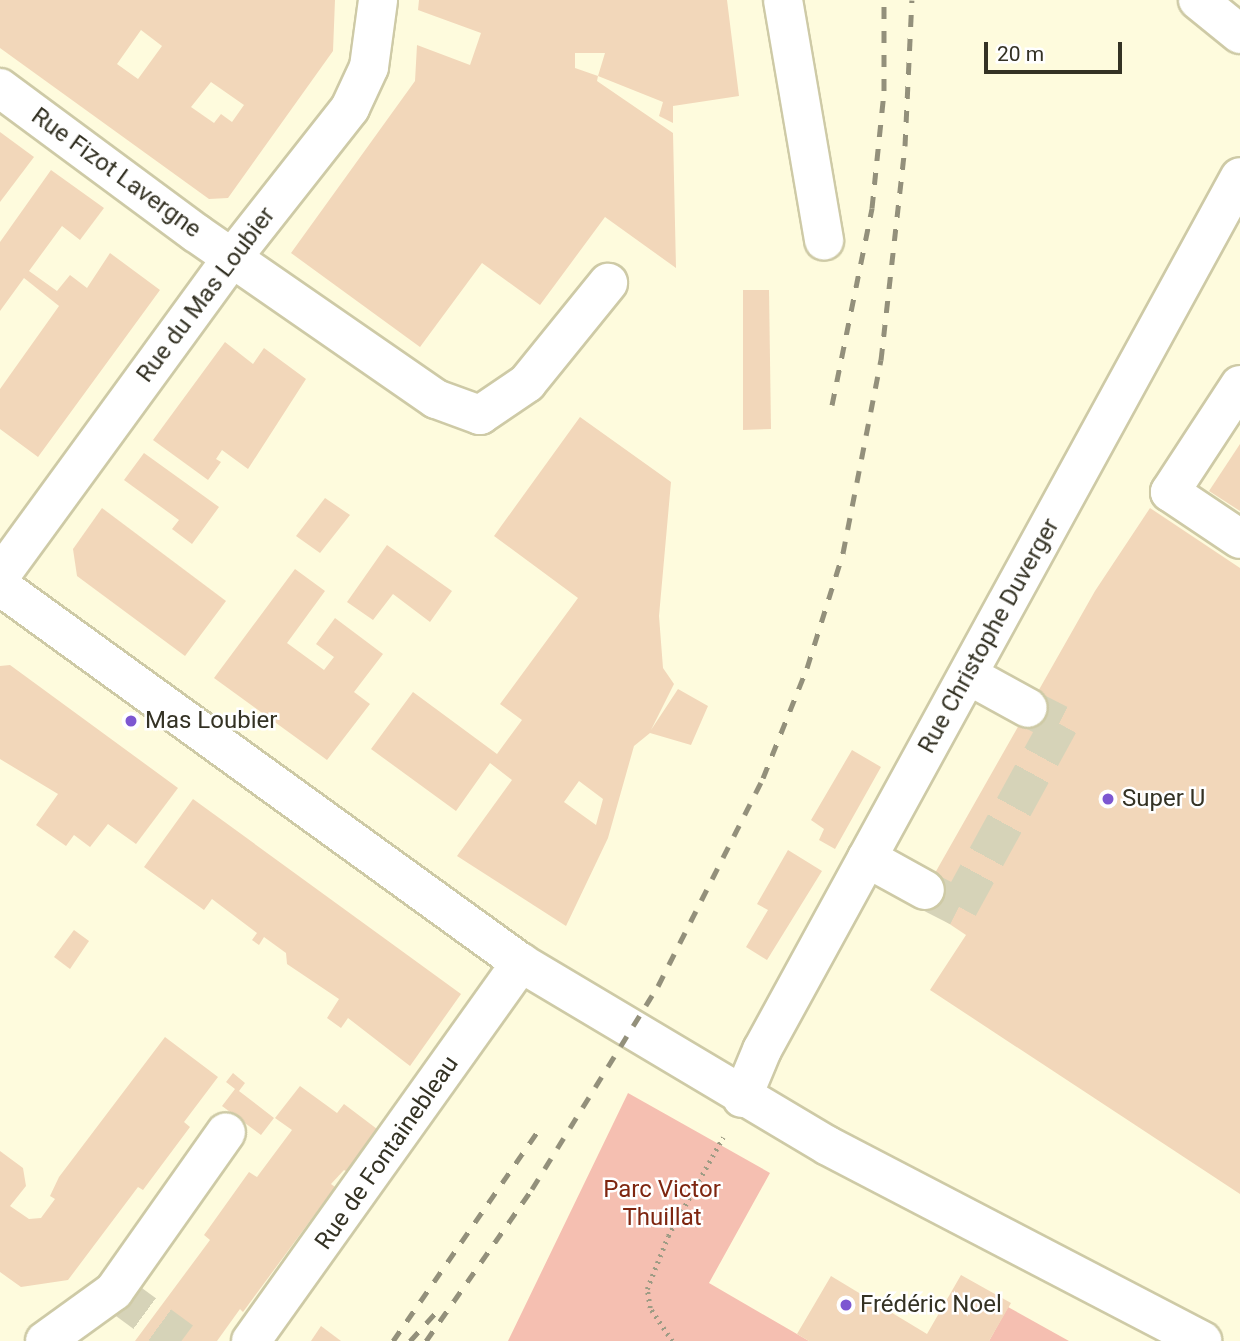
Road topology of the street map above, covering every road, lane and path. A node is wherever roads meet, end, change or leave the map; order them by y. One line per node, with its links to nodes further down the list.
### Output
1 (378, 0): 8 (street, Rue du Mas Loubier)
2 (783, 0): 7 (street)
3 (1198, 0): 4 (street)
4 (1240, 34)
5 (0, 88): 8 (street, Rue Fizot Lavergne)
6 (1240, 177): 14 (street, Rue Christophe Duverger)
7 (824, 241)
8 (232, 258): 9 (street, Rue Fizot Lavergne); 12 (street, Rue du Mas Loubier)
9 (608, 283)
10 (1240, 384): 11 (street)
11 (1240, 540)
12 (0, 576)
13 (0, 586): 18 (street)
14 (968, 675): 15 (street); 16 (street, Rue Christophe Duverger)
15 (1028, 708)
16 (867, 858): 17 (street); 19 (street, Rue Christophe Duverger)
17 (925, 890)
18 (521, 963): 19 (street); 22 (street, Rue de Fontainebleau)
19 (742, 1098): 23 (path); 24 (street)
20 (226, 1132): 21 (street)
21 (45, 1341)
22 (251, 1341)
23 (672, 1341)
24 (1202, 1341)

